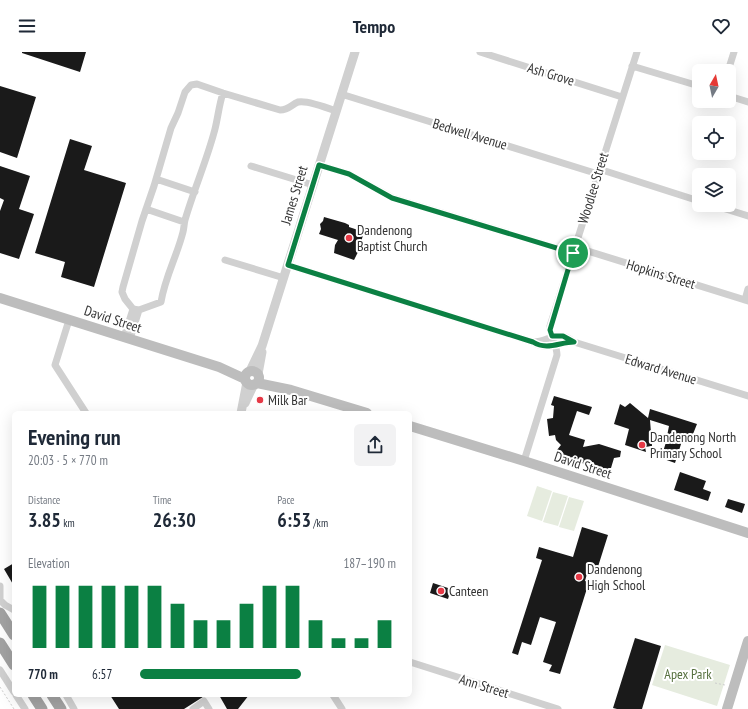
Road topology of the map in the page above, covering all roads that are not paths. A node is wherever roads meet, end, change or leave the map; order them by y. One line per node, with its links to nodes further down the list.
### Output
1 (355, 52): 9 (street, James Street)
2 (480, 52): 10 (street, Ash Grove)
3 (637, 52): 6 (street, Woodlee Street)
4 (734, 52): 5 (street)
5 (730, 64)
6 (632, 66): 7 (street); 10 (street, Woodlee Street)
7 (692, 84)
8 (223, 93): 13 (street); 17 (street); 19 (street)
9 (342, 94): 13 (street, James Street); 16 (street, Bedwell Avenue)
10 (622, 97): 16 (street, Woodlee Street)
11 (736, 98): 12 (street)
12 (748, 102)
13 (336, 111): 14 (street, James Street)
14 (319, 165): 18 (street, James Street); 25 (street, Hopkins Street)
15 (251, 166): 18 (street)
16 (598, 172): 20 (street, Bedwell Avenue); 25 (street, Woodlee Street)
17 (156, 179): 19 (street); 21 (street)
18 (313, 185): 27 (street, James Street)
19 (195, 192): 24 (street)
20 (692, 199)
21 (146, 209): 24 (street); 32 (street)
22 (735, 212): 23 (street)
23 (748, 216)
24 (184, 222): 32 (street)
25 (574, 250): 31 (street, Hopkins Street); 34 (street, Woodlee Street)
26 (225, 260): 28 (street)
27 (288, 265): 28 (street, James Street); 36 (street, Edward Avenue)
28 (284, 278): 39 (street, James Street)
29 (748, 289): 31 (street)
30 (0, 298): 33 (main road, David Street)
31 (746, 301)
32 (136, 309): 35 (street)
33 (69, 320): 35 (main road, David Street); 41 (street)
34 (552, 336): 36 (street); 37 (street, Edward Avenue); 38 (street, Woodlee Street)
35 (127, 338): 39 (main road, David Street)
36 (533, 342): 38 (street, Edward Avenue)
37 (574, 342): 38 (street, Edward Avenue); 40 (street, Edward Avenue)
38 (555, 345): 45 (street, Woodlee Street)
39 (253, 377): 42 (street, James Street); 43 (main road, David Street)
40 (748, 396)
41 (85, 411)
42 (241, 411)
43 (360, 411)
44 (412, 427): 45 (main road, David Street)
45 (524, 461): 46 (main road, David Street)
46 (748, 533)
47 (0, 586): 48 (street)
48 (12, 609)
49 (0, 613): 50 (highway)
50 (9, 629)
51 (0, 643): 53 (highway)
52 (747, 648): 71 (main road)
53 (12, 662)
54 (412, 663): 62 (street, Ann Street)
55 (0, 670): 56 (street)
56 (12, 689)
57 (17, 697): 63 (street)
58 (34, 697): 64 (highway)
59 (53, 697): 65 (highway)
60 (67, 697): 66 (street)
61 (334, 697): 69 (street)
62 (545, 707): 70 (street, Ann Street)
63 (25, 709)
64 (42, 709)
65 (61, 709)
66 (74, 709)
67 (193, 709): 68 (street)
68 (209, 709)
69 (342, 709)
70 (558, 709)
71 (727, 709)

